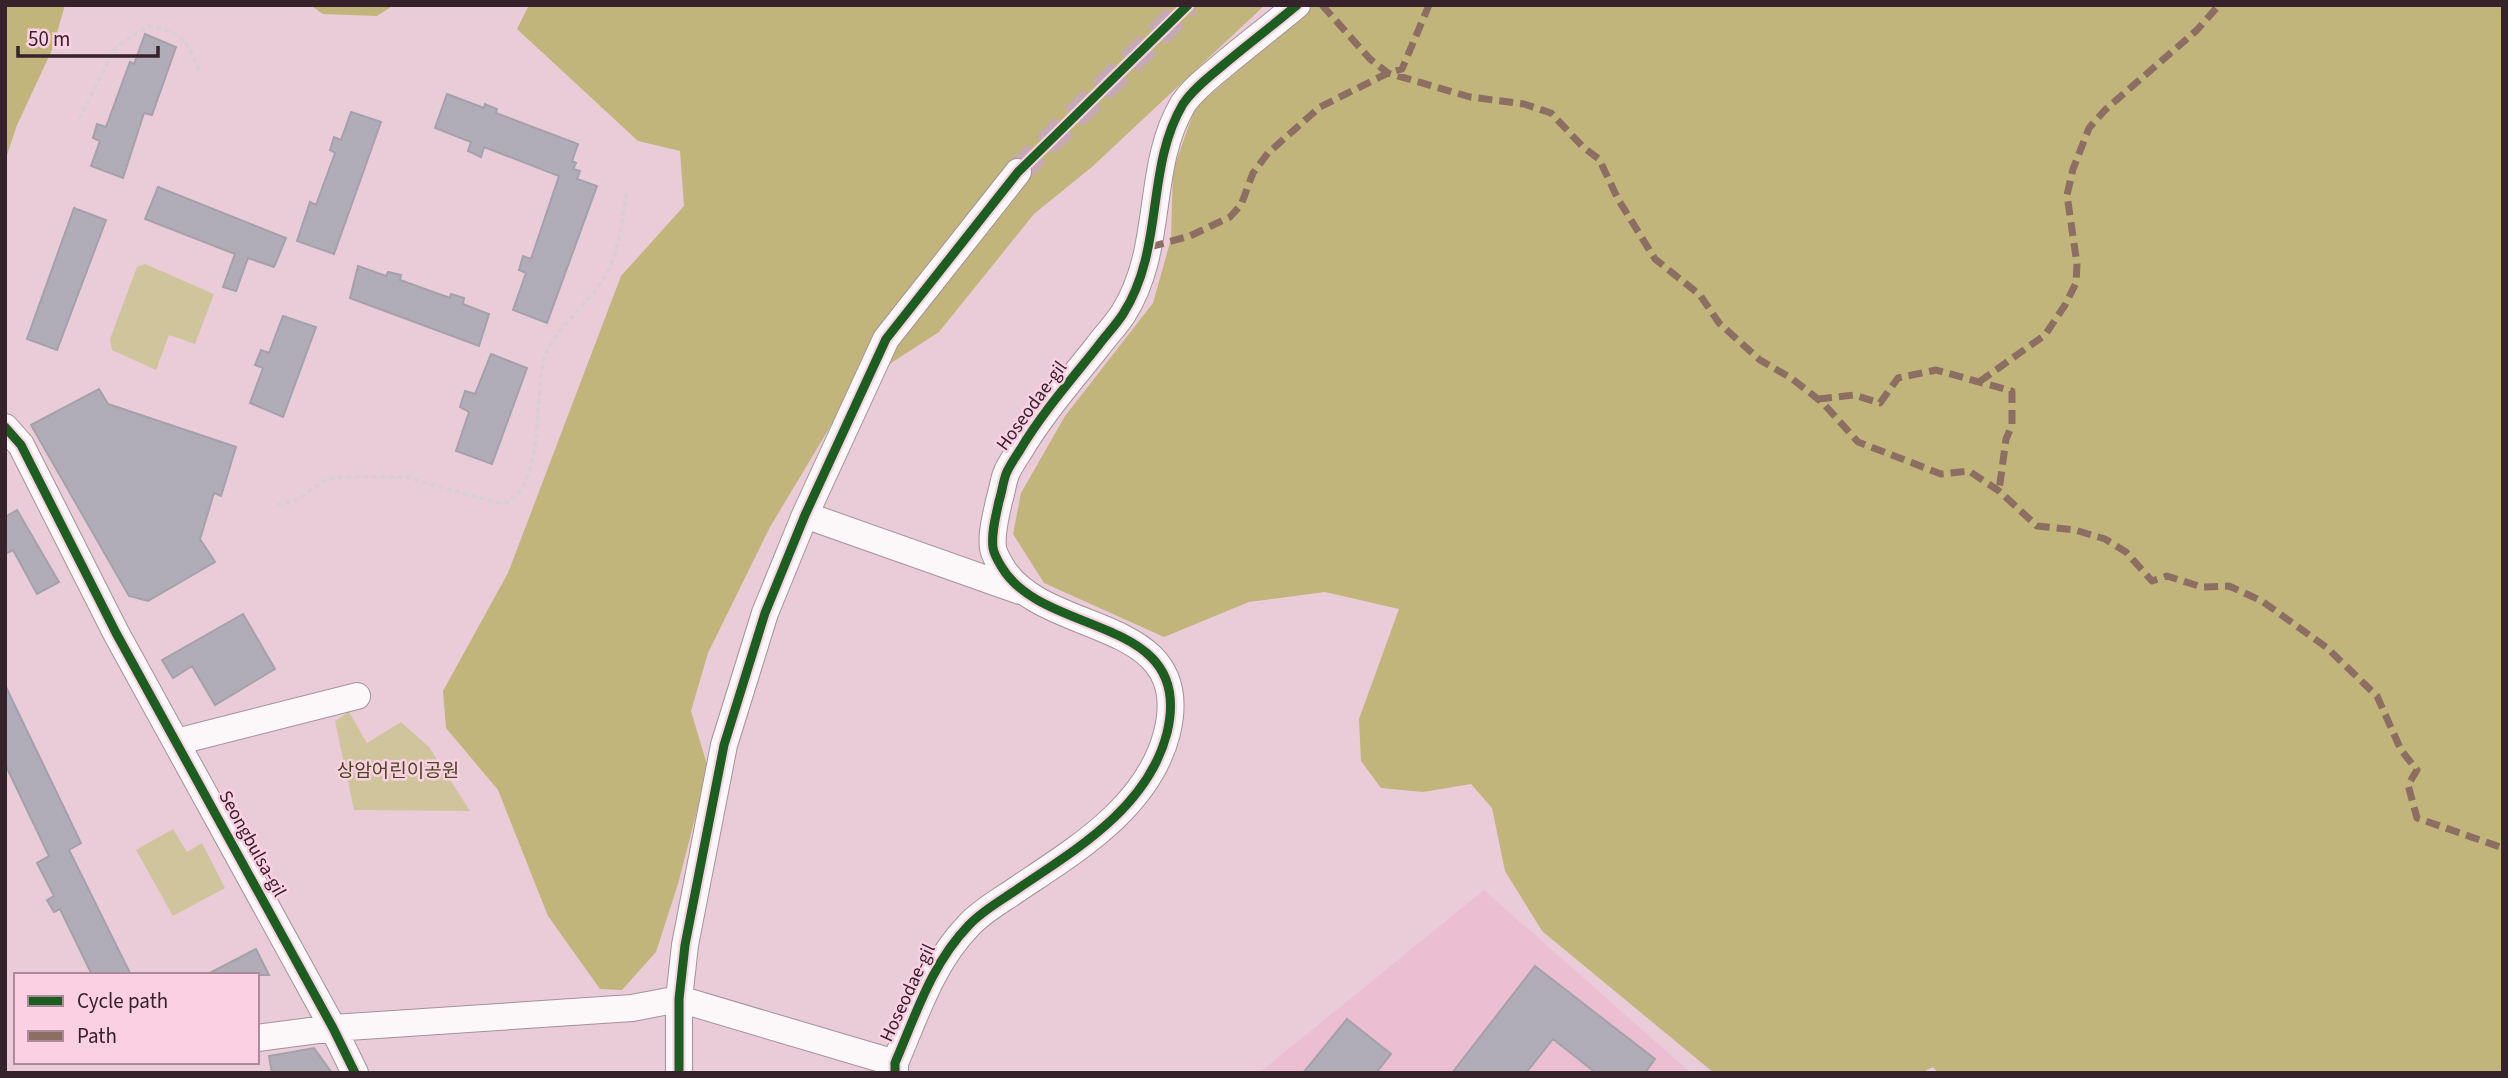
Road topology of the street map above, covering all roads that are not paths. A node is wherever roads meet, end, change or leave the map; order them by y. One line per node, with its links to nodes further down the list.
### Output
1 (1297, 5): 5 (street, Hoseodae-gil)
2 (1018, 172): 4 (street)
3 (5, 427): 7 (street, Seongbulsa-gil)
4 (805, 514): 5 (street); 8 (street)
5 (1022, 592): 11 (street, Hoseodae-gil)
6 (357, 696): 7 (street)
7 (176, 742): 9 (street, Seongbulsa-gil)
8 (679, 999): 9 (street); 11 (street); 13 (street)
9 (333, 1028): 10 (street); 12 (street, Seongbulsa-gil)
10 (259, 1038)
11 (895, 1068)
12 (355, 1073)
13 (678, 1073)

